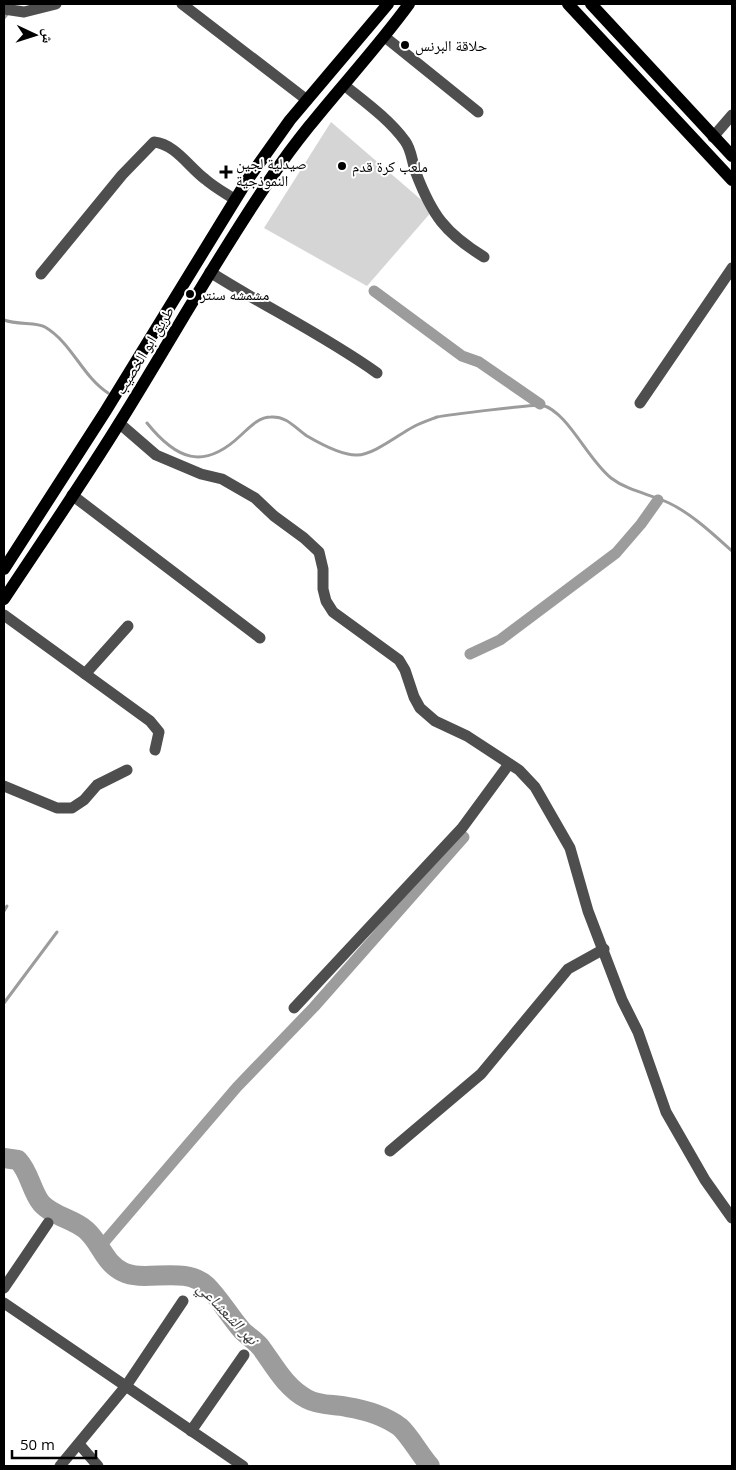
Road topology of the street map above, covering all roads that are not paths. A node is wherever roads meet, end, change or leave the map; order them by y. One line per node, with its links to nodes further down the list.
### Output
1 (56, 4): 7 (street)
2 (182, 4): 10 (street)
3 (388, 4): 10 (main road, طريق ابو الخصيب)
4 (409, 4): 8 (main road, طريق ابو الخصيب)
5 (568, 4): 17 (main road)
6 (591, 4): 13 (main road)
7 (4, 8)
8 (385, 37): 9 (main road, طريق ابو الخصيب); 11 (street)
9 (344, 84): 16 (main road, طريق ابو الخصيب); 19 (street)
10 (307, 100): 15 (main road, طريق ابو الخصيب)
11 (478, 112)
12 (732, 115): 13 (street)
13 (713, 137): 14 (main road)
14 (732, 156)
15 (260, 162): 16 (main road); 18 (main road, طريق ابو الخصيب)
16 (274, 173): 21 (main road, طريق ابو الخصيب)
17 (732, 180)
18 (234, 199): 22 (street); 27 (main road, طريق ابو الخصيب)
19 (484, 257)
20 (732, 268): 24 (street)
21 (210, 272): 23 (street); 25 (main road, طريق ابو الخصيب)
22 (41, 274)
23 (377, 373)
24 (640, 404)
25 (119, 423): 26 (main road, طريق ابو الخصيب); 34 (street)
26 (72, 495): 28 (main road, طريق ابو الخصيب); 31 (street)
27 (4, 569)
28 (4, 599)
29 (4, 615): 32 (street)
30 (128, 626): 32 (street)
31 (260, 638)
32 (85, 674): 33 (street)
33 (155, 750)
34 (509, 764): 37 (street); 38 (street)
35 (127, 770): 36 (street)
36 (4, 786)
37 (604, 949): 39 (street); 40 (street)
38 (294, 1008)
39 (390, 1151)
40 (732, 1218)
41 (48, 1223): 42 (street)
42 (4, 1288)
43 (183, 1301): 46 (street)
44 (4, 1303): 46 (street)
45 (244, 1354): 47 (street)
46 (126, 1386): 47 (street); 48 (street)
47 (191, 1431): 51 (street)
48 (79, 1444): 49 (street); 50 (street)
49 (60, 1466)
50 (98, 1466)
51 (243, 1466)

